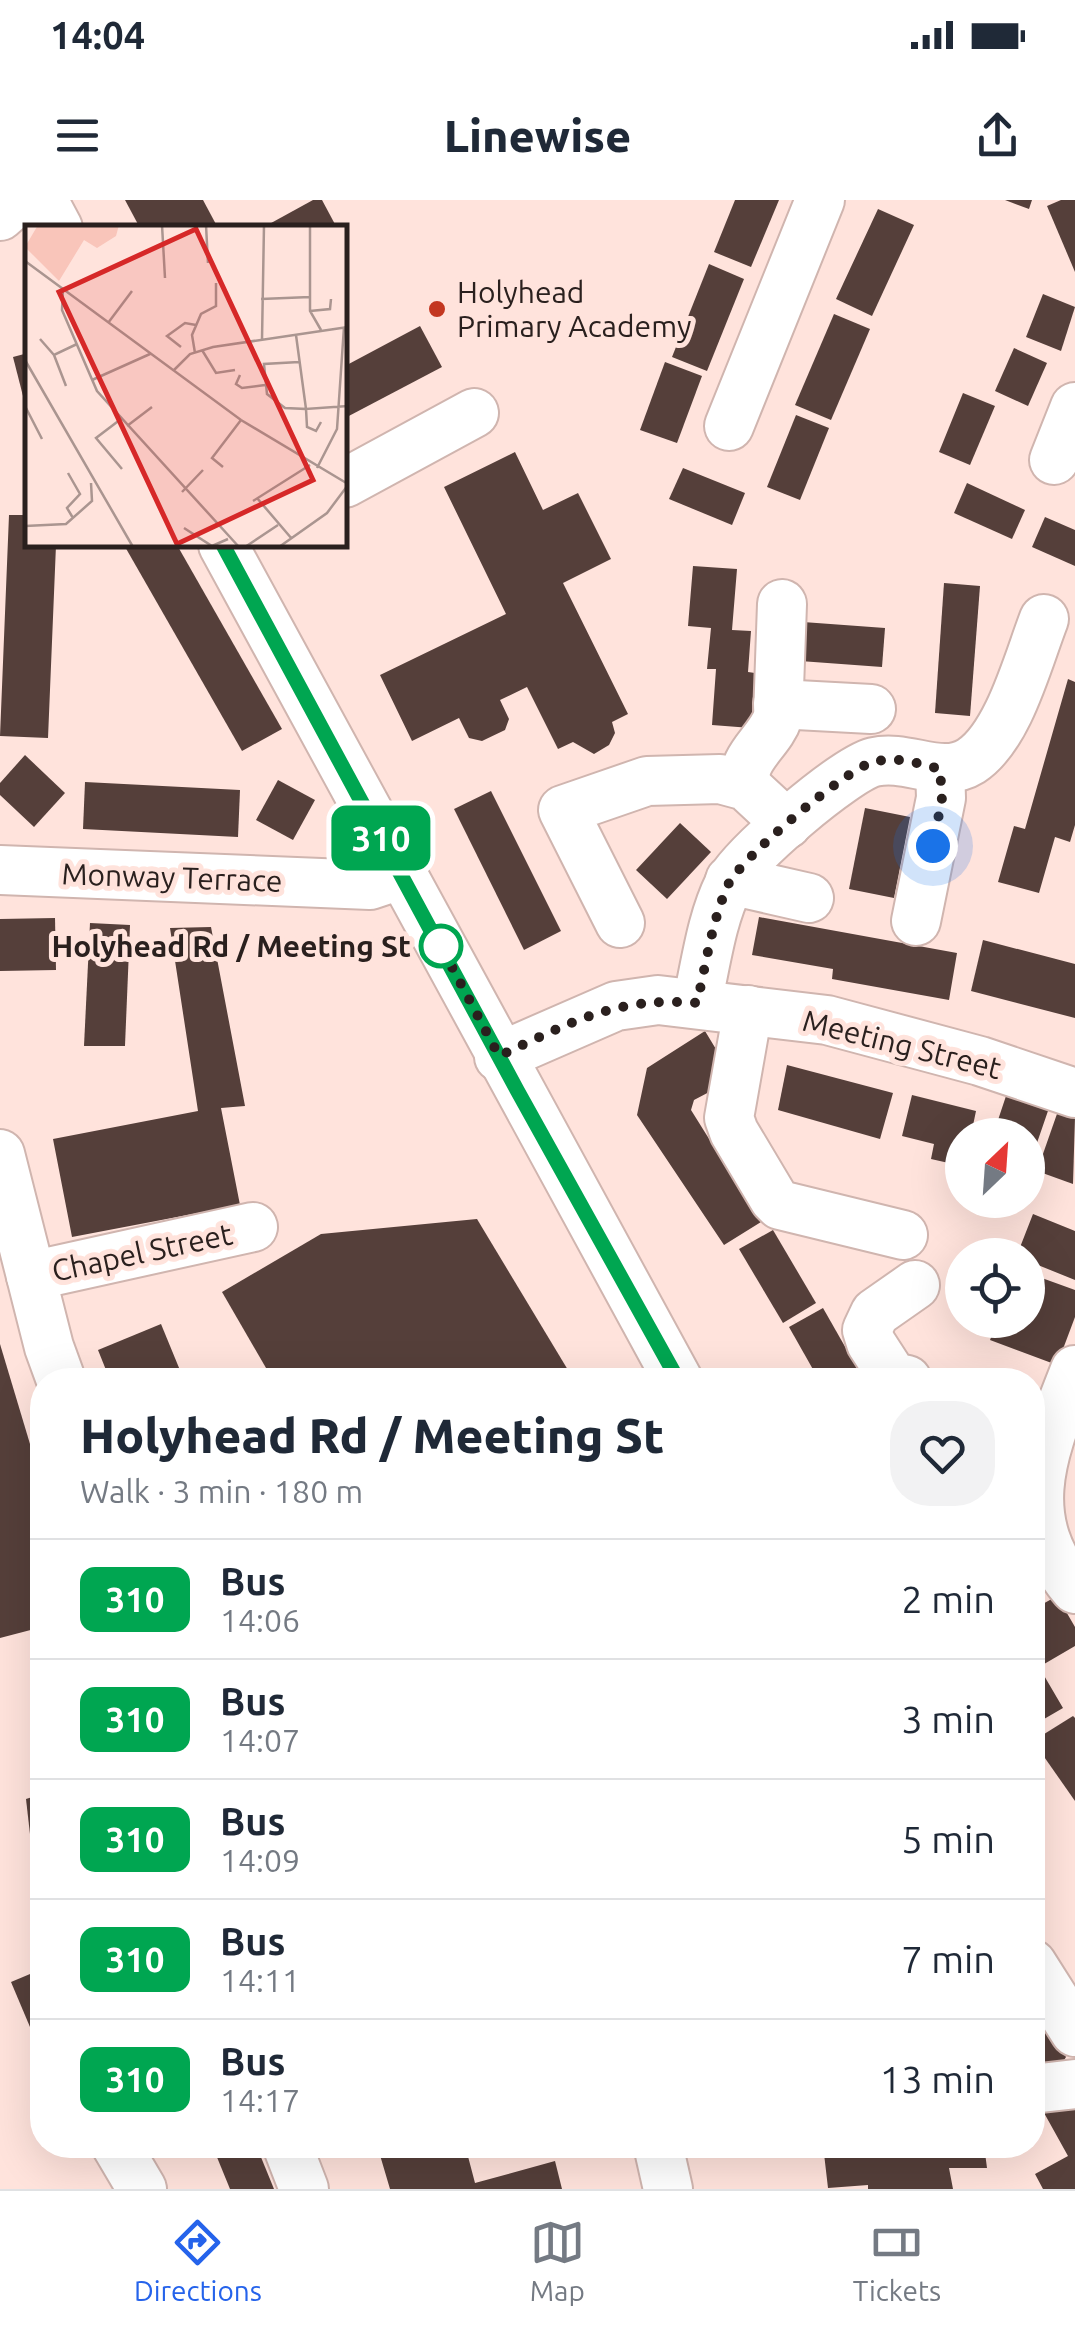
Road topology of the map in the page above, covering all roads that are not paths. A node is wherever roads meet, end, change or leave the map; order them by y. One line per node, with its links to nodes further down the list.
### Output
1 (18, 200): 4 (street)
2 (42, 200): 5 (street)
3 (820, 200): 8 (street)
4 (0, 216)
5 (56, 225)
6 (1075, 407): 9 (street)
7 (474, 413): 10 (street)
8 (729, 426)
9 (1054, 460)
10 (348, 481)
11 (225, 548): 20 (street)
12 (782, 604): 14 (street)
13 (1044, 619): 16 (street)
14 (778, 704): 15 (street); 17 (street)
15 (871, 708)
16 (940, 769): 18 (street); 23 (street)
17 (746, 786): 18 (street); 24 (street)
18 (786, 824): 21 (street)
19 (0, 870): 20 (street, Monway Terrace)
20 (402, 874): 27 (street)
21 (730, 880): 22 (street); 25 (street)
22 (809, 898)
23 (916, 922)
24 (620, 923)
25 (697, 1003): 26 (street, Meeting Street); 27 (street, Meeting Street)
26 (748, 1010): 28 (street, Meeting Street); 32 (street)
27 (499, 1056): 36 (street)
28 (1075, 1093)
29 (0, 1154): 30 (street)
30 (7, 1207): 33 (street)
31 (254, 1227): 33 (street, Chapel Street)
32 (903, 1234)
33 (31, 1276): 35 (street)
34 (916, 1286): 37 (street)
35 (57, 1368)
36 (671, 1368)
37 (890, 1368)
38 (1075, 1370): 39 (street)
39 (1045, 1417)
40 (1045, 1534): 41 (street)
41 (1075, 1588)
42 (1045, 1985): 43 (street)
43 (1075, 2032)
44 (1075, 2084): 45 (street)
45 (1045, 2087)
46 (124, 2158): 49 (street)
47 (292, 2158): 50 (street)
48 (661, 2158): 51 (street)
49 (142, 2189)
50 (304, 2189)
51 (668, 2189)

